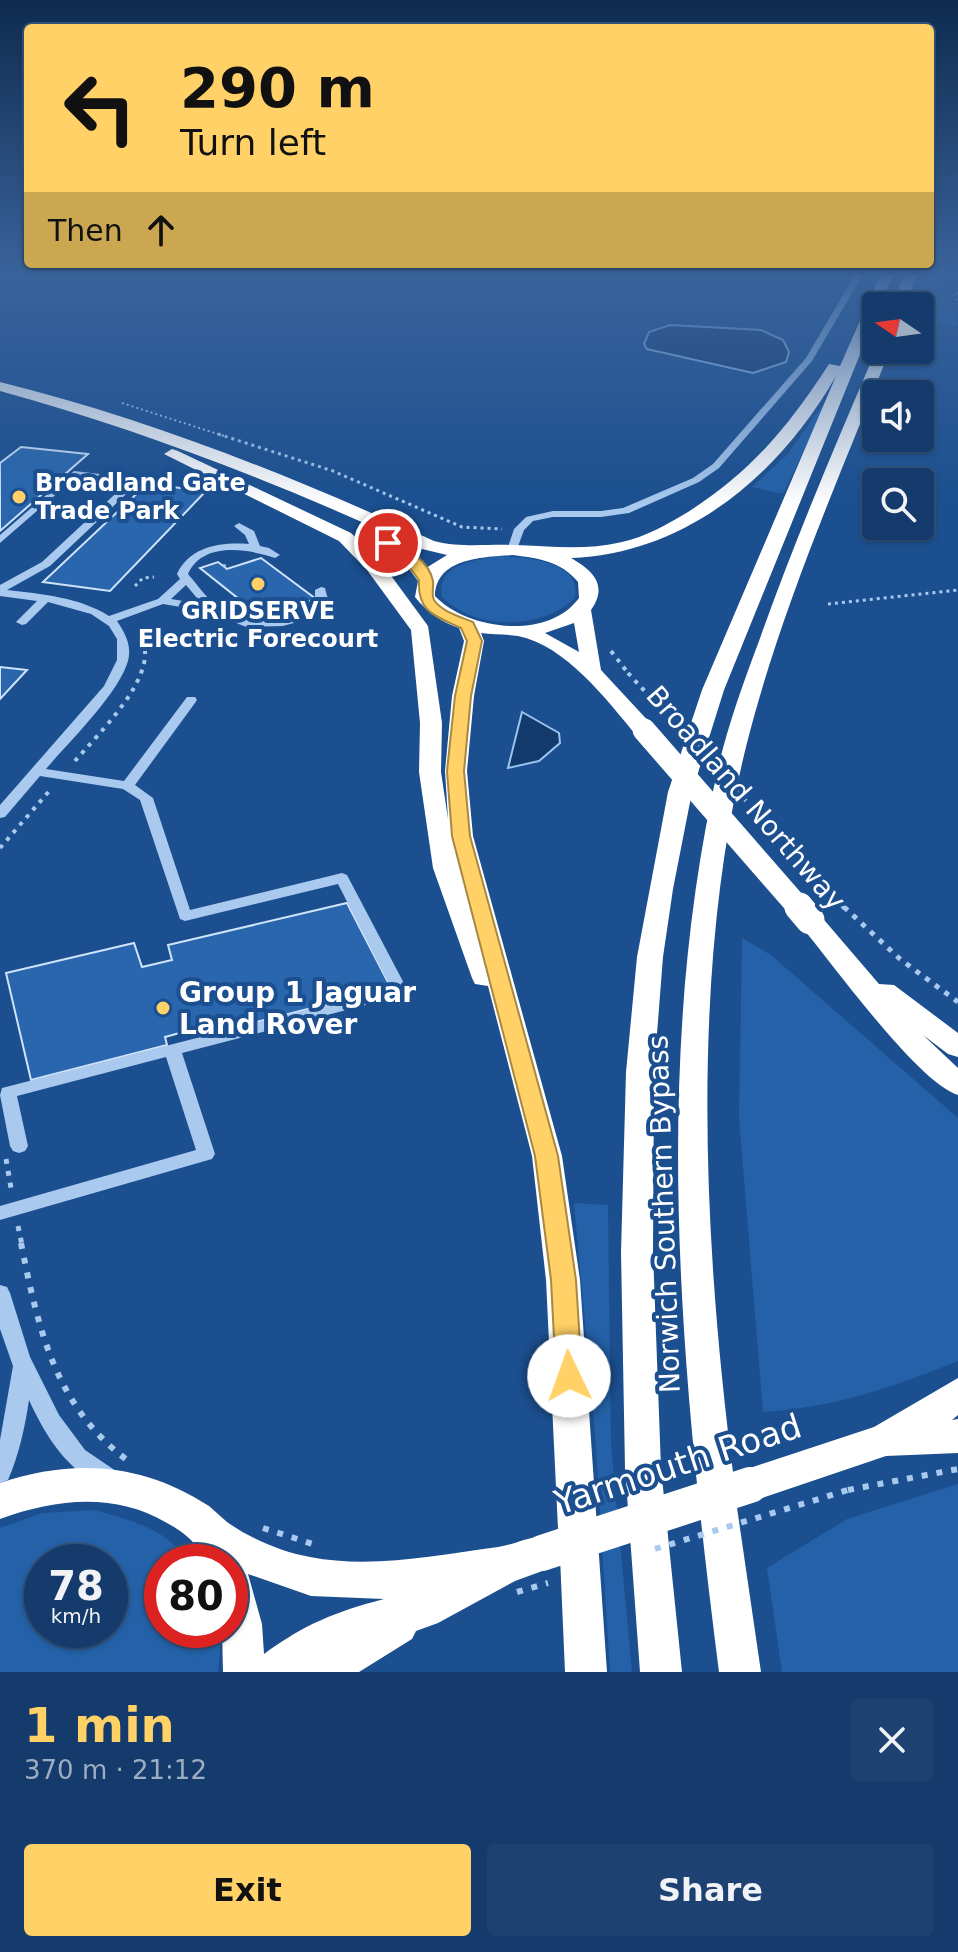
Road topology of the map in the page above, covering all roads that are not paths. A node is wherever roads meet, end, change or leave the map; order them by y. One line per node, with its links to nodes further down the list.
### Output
1 (815, 349): 11 (street)
2 (843, 349): 13 (highway)
3 (862, 360): 54 (highway, Norwich Southern Bypass)
4 (877, 364): 55 (highway, Norwich Southern Bypass)
5 (0, 386): 12 (highway)
6 (0, 399): 7 (highway)
7 (172, 454): 16 (highway); 35 (highway)
8 (239, 526): 10 (street)
9 (0, 540): 17 (street)
10 (255, 545): 14 (street); 15 (street)
11 (512, 550): 12 (highway); 13 (highway)
12 (482, 552): 16 (highway)
13 (541, 553): 22 (highway, Broadland Northway)
14 (275, 555)
15 (185, 580): 20 (street); 21 (street)
16 (426, 580): 25 (highway)
17 (0, 591): 19 (street)
18 (327, 597): 21 (street)
19 (46, 598): 23 (street); 24 (street)
20 (162, 601): 21 (street); 23 (street)
21 (213, 609)
22 (581, 610): 26 (highway); 27 (highway, Broadland Northway)
23 (108, 620): 29 (street)
24 (22, 622)
25 (468, 625): 26 (highway); 35 (highway)
26 (520, 630): 27 (highway, Broadland Northway)
27 (592, 668): 32 (highway, Broadland Northway, bridge)
28 (191, 700): 30 (street)
29 (36, 771): 30 (street); 31 (street)
30 (127, 786): 34 (street)
31 (0, 814)
32 (854, 968): 33 (highway, Broadland Northway); 36 (highway, Broadland Northway)
33 (958, 1047)
34 (173, 1052): 37 (street); 38 (street)
35 (520, 1059): 53 (highway)
36 (958, 1084)
37 (12, 1150)
38 (7, 1211)
39 (0, 1293): 40 (street)
40 (23, 1367): 42 (street); 43 (street)
41 (954, 1412): 47 (highway, Yarmouth Road, bridge)
42 (0, 1473)
43 (118, 1485): 44 (highway, Yarmouth Road); 45 (highway, Yarmouth Road)
44 (0, 1501)
45 (214, 1544)
46 (248, 1558): 47 (highway, Yarmouth Road)
47 (511, 1578): 48 (highway, Yarmouth Road)
48 (424, 1609): 51 (highway, Yarmouth Road); 52 (highway)
49 (243, 1648): 50 (highway)
50 (244, 1672)
51 (273, 1672)
52 (326, 1672)
53 (586, 1672)
54 (661, 1672)
55 (740, 1672)

